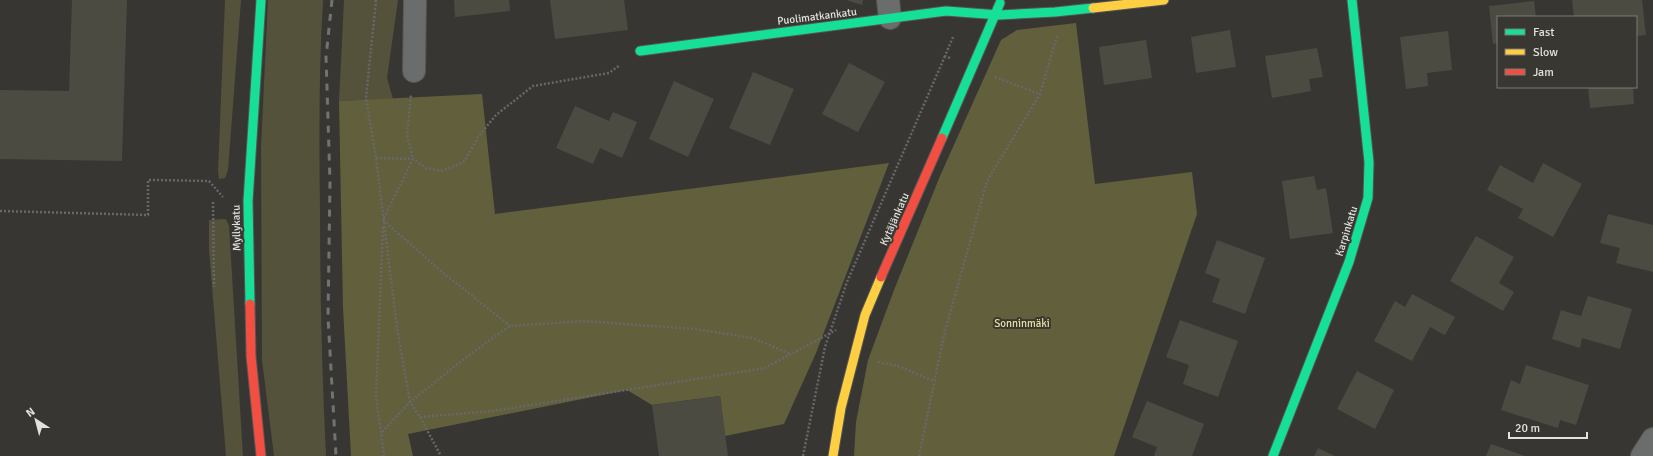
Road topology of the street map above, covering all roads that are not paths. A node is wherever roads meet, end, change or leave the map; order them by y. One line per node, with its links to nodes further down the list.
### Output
1 (261, 0): 11 (street, Myllykatu)
2 (415, 0): 9 (street)
3 (1002, 0): 7 (street, Kytäjänkatu)
4 (1164, 0): 7 (street, Puolimatkankatu)
5 (1352, 0): 13 (street, Karpinkatu)
6 (889, 9): 7 (street, Puolimatkankatu); 8 (street, Puolimatkankatu)
7 (995, 16): 12 (street, Kytäjänkatu)
8 (640, 51)
9 (414, 71)
10 (1653, 439): 14 (street)
11 (261, 456)
12 (833, 456)
13 (1274, 456)
14 (1642, 456)

